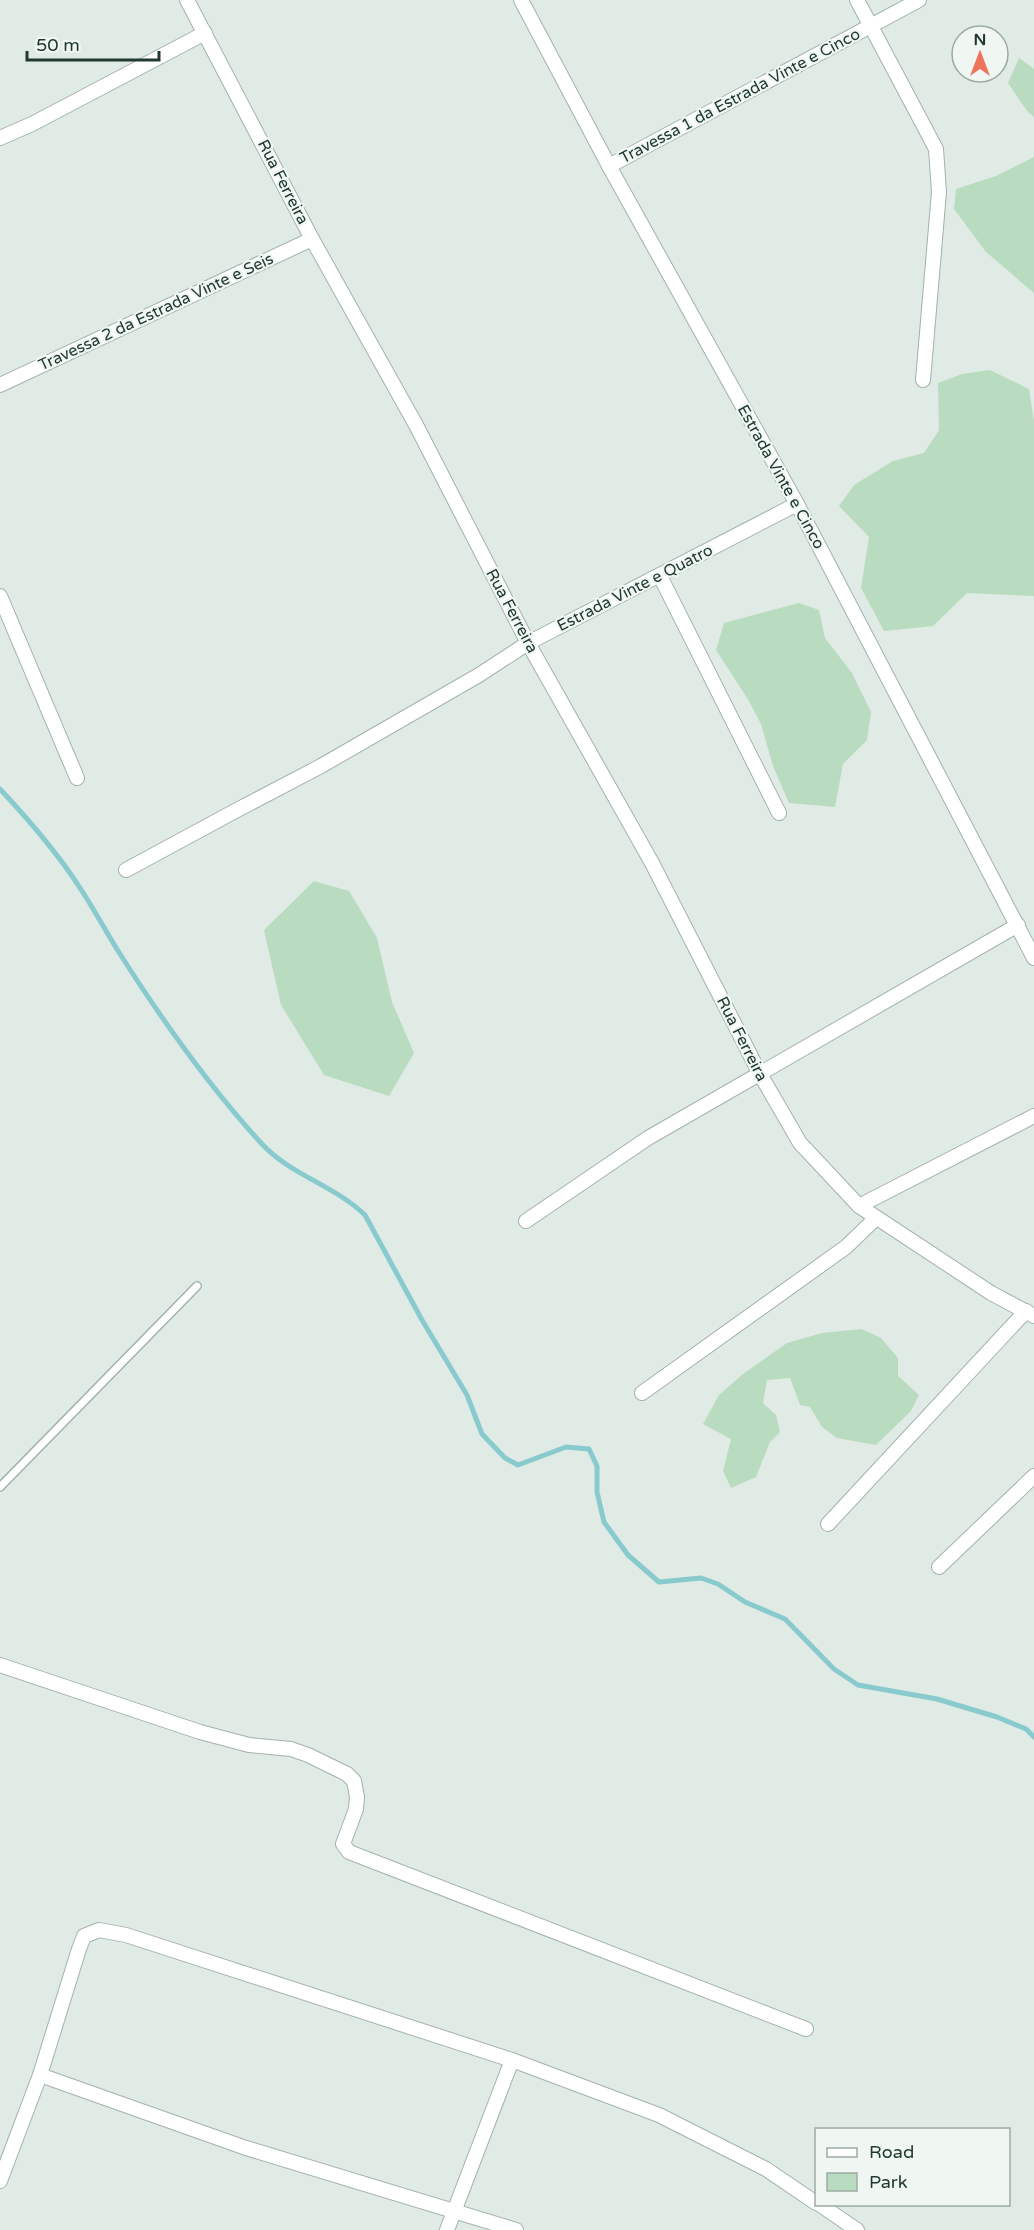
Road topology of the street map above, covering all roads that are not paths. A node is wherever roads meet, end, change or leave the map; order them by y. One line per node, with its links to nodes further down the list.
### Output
1 (187, 0): 6 (street, Rua Ferreira)
2 (521, 0): 8 (street, Estrada Vinte e Cinco)
3 (857, 0): 5 (street)
4 (919, 0): 5 (street, Travessa 1 da Estrada Vinte e Cinco)
5 (871, 26): 8 (street, Travessa 1 da Estrada Vinte e Cinco); 10 (street)
6 (206, 33): 7 (street); 9 (street, Rua Ferreira)
7 (0, 138)
8 (609, 166): 12 (street, Estrada Vinte e Cinco)
9 (312, 239): 11 (street, Travessa 2 da Estrada Vinte e Seis); 15 (street, Rua Ferreira)
10 (923, 380)
11 (0, 385)
12 (797, 504): 13 (street, Estrada Vinte e Quatro); 19 (street, Estrada Vinte e Cinco)
13 (660, 576): 15 (street, Estrada Vinte e Quatro); 17 (street)
14 (0, 596): 16 (street)
15 (528, 643): 18 (street, Estrada Vinte e Quatro); 21 (street, Rua Ferreira)
16 (77, 778)
17 (778, 813)
18 (126, 870)
19 (1018, 925): 20 (street, Estrada Vinte e Cinco); 21 (street)
20 (1034, 958)
21 (760, 1074): 23 (street, Rua Ferreira); 25 (street)
22 (1032, 1122): 23 (street)
23 (859, 1206): 24 (street, Rua Ferreira)
24 (876, 1218): 27 (street, Rua Ferreira); 28 (street)
25 (526, 1221)
26 (197, 1286): 30 (lane)
27 (1030, 1314): 31 (street)
28 (642, 1393)
29 (1034, 1476): 32 (street)
30 (0, 1487)
31 (828, 1524)
32 (939, 1568)
33 (0, 1665): 34 (street)
34 (806, 2029)
35 (513, 2060): 36 (street); 38 (street); 40 (street)
36 (40, 2075): 37 (street); 40 (street)
37 (0, 2181)
38 (815, 2202)
39 (821, 2206): 43 (street)
40 (454, 2210): 41 (street); 42 (street)
41 (447, 2230)
42 (516, 2230)
43 (857, 2230)

